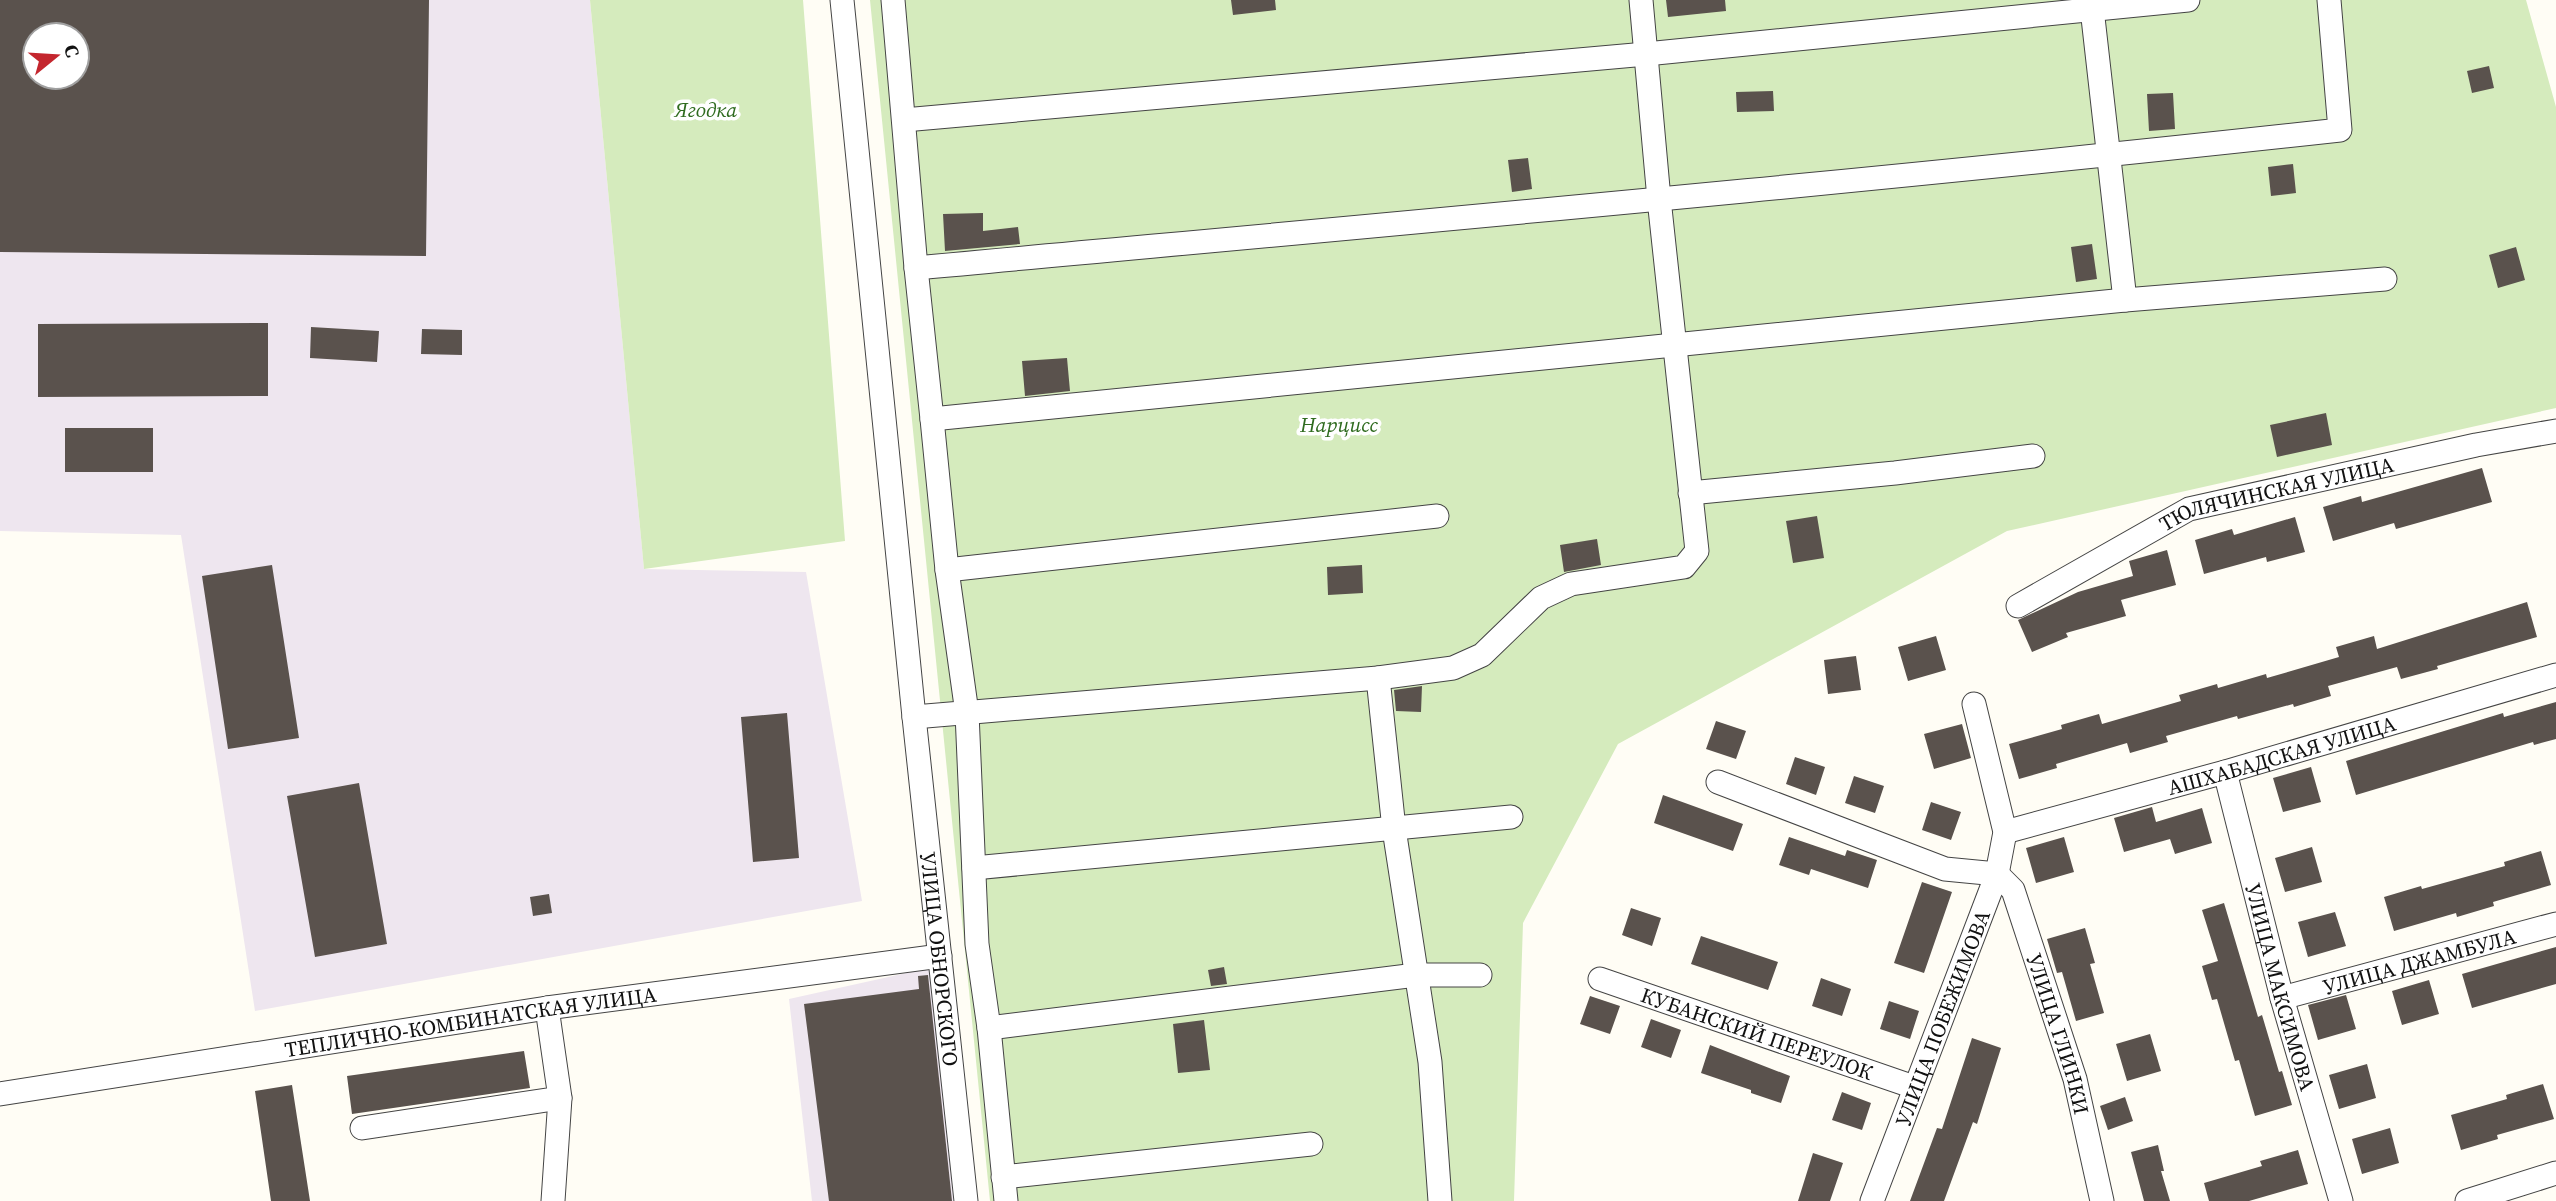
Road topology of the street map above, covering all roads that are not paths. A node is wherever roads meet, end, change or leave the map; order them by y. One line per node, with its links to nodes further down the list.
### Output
1 (842, 0): 26 (street, УЛИЦА ОБНОРСКОГО)
2 (894, 0): 8 (street)
3 (1641, 0): 7 (street)
4 (2188, 0): 6 (street)
5 (2329, 0): 9 (street)
6 (2092, 5): 7 (street); 9 (street)
7 (1646, 54): 8 (street); 10 (street)
8 (904, 120): 11 (street)
9 (2109, 155): 10 (street); 13 (street)
10 (1659, 199): 11 (street); 14 (street)
11 (916, 268): 15 (street)
12 (2385, 279): 13 (street)
13 (2125, 300): 14 (street)
14 (1674, 345): 15 (street); 18 (street)
15 (932, 419): 20 (street)
16 (2556, 431): 21 (street, ТЮЛЯЧИНСКАЯ УЛИЦА)
17 (2033, 457): 18 (street)
18 (1690, 493): 23 (street)
19 (1437, 516): 20 (street)
20 (947, 570): 25 (street)
21 (2018, 606)
22 (2556, 675): 27 (street, АШХАБАДСКАЯ УЛИЦА)
23 (1378, 678): 25 (street); 30 (street)
24 (1974, 704): 31 (street)
25 (967, 713): 26 (street); 32 (street)
26 (914, 717): 35 (street, УЛИЦА ОБНОРСКОГО)
27 (2225, 772): 31 (street, АШХАБАДСКАЯ УЛИЦА); 39 (street, УЛИЦА МАКСИМОВА)
28 (1718, 782): 33 (street)
29 (1511, 817): 30 (street)
30 (1394, 829): 32 (street); 36 (street)
31 (2005, 832): 33 (street, УЛИЦА ПОБЕЖИМОВА)
32 (974, 868): 41 (street)
33 (1997, 874): 42 (street, УЛИЦА ПОБЕЖИМОВА); 54 (street, УЛИЦА ГЛИНКИ)
34 (2556, 924): 39 (street, УЛИЦА ДЖАМБУЛА)
35 (940, 956): 40 (street, ТЕПЛИЧНО-КОМБИНАТСКАЯ УЛИЦА); 50 (street, УЛИЦА ОБНОРСКОГО)
36 (1416, 975): 37 (street); 41 (street); 52 (street)
37 (1480, 975)
38 (1600, 979): 42 (street, КУБАНСКИЙ ПЕРЕУЛОК)
39 (2282, 998): 55 (street, УЛИЦА МАКСИМОВА)
40 (547, 1008): 43 (street, ТЕПЛИЧНО-КОМБИНАТСКАЯ УЛИЦА); 44 (street)
41 (989, 1028): 48 (street)
42 (1914, 1087): 53 (street, УЛИЦА ПОБЕЖИМОВА)
43 (0, 1094)
44 (560, 1098): 45 (street); 49 (street)
45 (362, 1129)
46 (1311, 1144): 48 (street)
47 (2556, 1173): 56 (street)
48 (1003, 1177): 51 (street)
49 (553, 1201)
50 (966, 1201)
51 (1006, 1201)
52 (1440, 1201)
53 (1872, 1201)
54 (2102, 1201)
55 (2341, 1201)
56 (2467, 1201)

